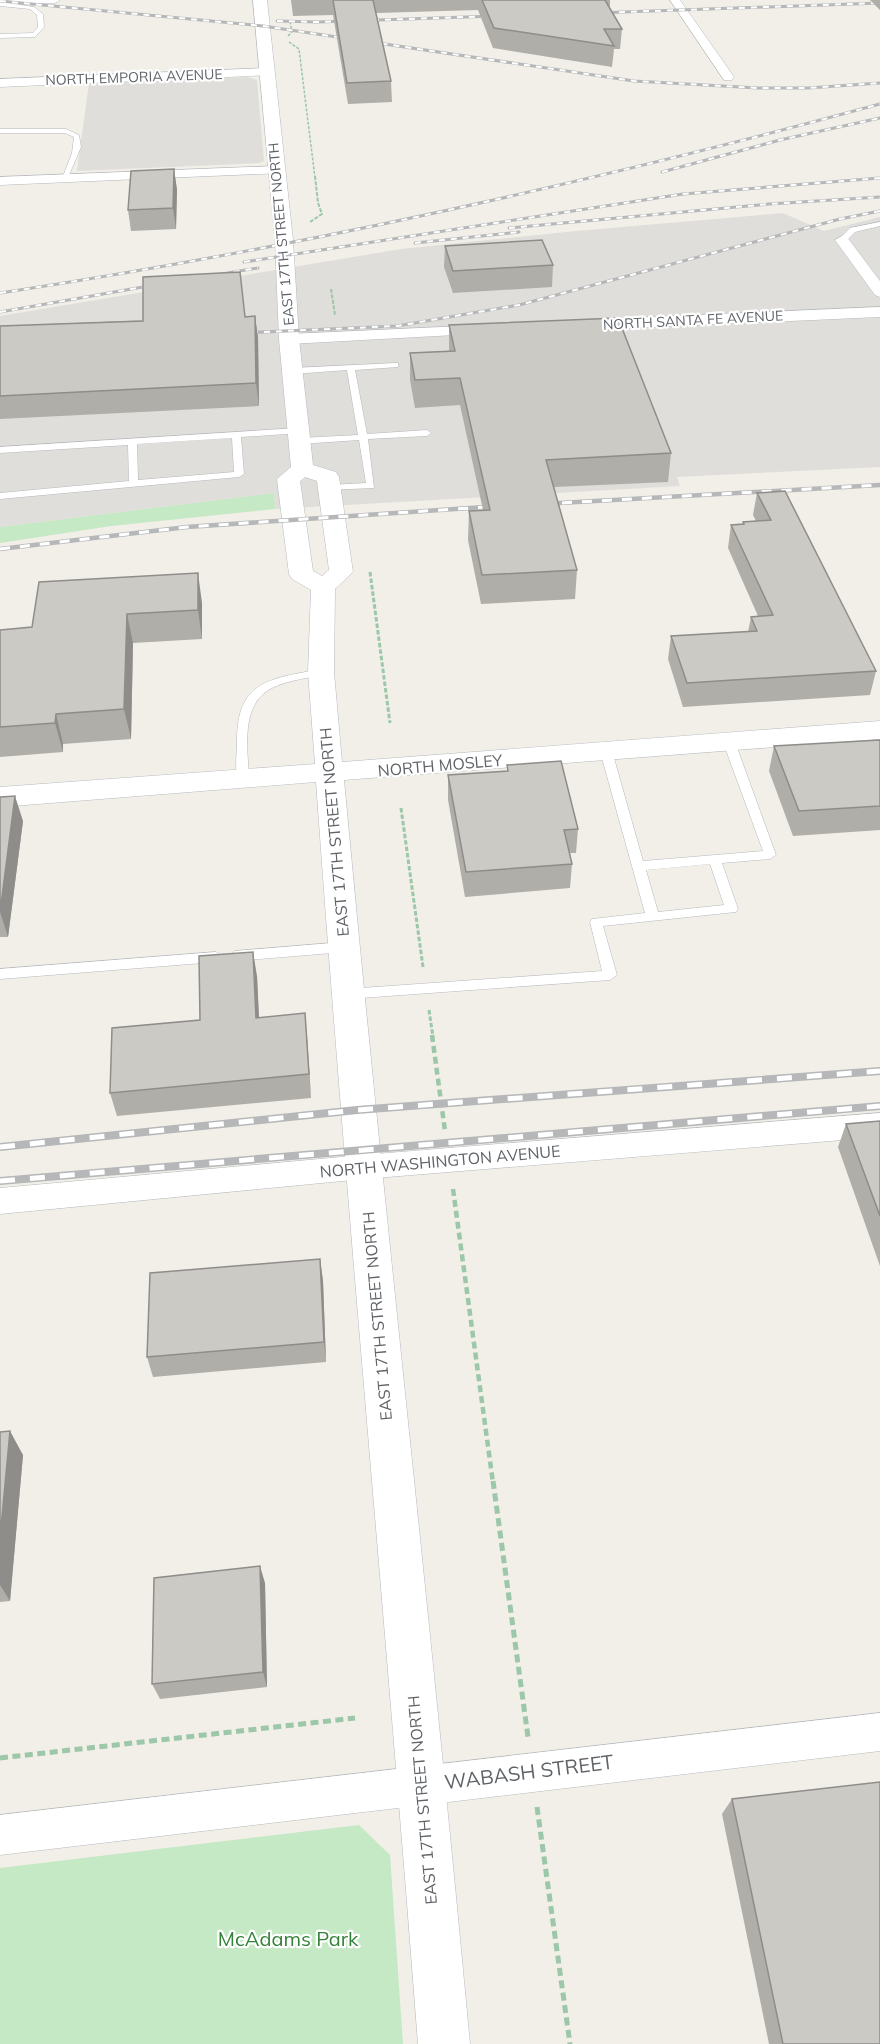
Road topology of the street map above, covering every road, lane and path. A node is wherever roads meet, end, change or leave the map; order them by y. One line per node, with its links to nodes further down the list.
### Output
1 (42, 0): 2 (street); 5 (street)
2 (55, 0)
3 (260, 0): 8 (street, EAST 17TH STREET NORTH)
4 (675, 0): 9 (street)
5 (0, 3): 7 (lane)
6 (289, 19): 15 (path)
7 (0, 36)
8 (267, 72): 10 (street, NORTH EMPORIA AVENUE); 12 (street, EAST 17TH STREET NORTH)
9 (728, 77)
10 (0, 83)
11 (0, 130): 13 (lane)
12 (277, 170): 13 (street); 22 (street, EAST 17TH STREET NORTH)
13 (65, 179): 14 (street)
14 (0, 181)
15 (310, 222)
16 (880, 224): 17 (lane)
17 (842, 240): 18 (street)
18 (880, 292)
19 (880, 312): 20 (street, NORTH SANTA FE AVENUE)
20 (573, 326)
21 (503, 329): 22 (street)
22 (290, 339): 25 (street, EAST 17TH STREET NORTH)
23 (395, 365): 24 (lane)
24 (351, 368): 25 (lane); 29 (lane)
25 (293, 371): 28 (street, EAST 17TH STREET NORTH)
26 (427, 433): 29 (lane)
27 (236, 435): 28 (lane); 30 (lane); 33 (lane)
28 (299, 436): 29 (lane); 32 (street, EAST 17TH STREET NORTH)
29 (363, 437): 34 (lane)
30 (132, 442): 31 (lane); 33 (lane)
31 (0, 450)
32 (302, 469): 34 (street); 36 (street)
33 (134, 484): 35 (lane)
34 (330, 488): 36 (street)
35 (0, 496)
36 (323, 587): 37 (street, EAST 17TH STREET NORTH)
37 (321, 672): 41 (street, EAST 17TH STREET NORTH); 42 (lane)
38 (880, 730): 39 (street, NORTH MOSLEY)
39 (729, 742): 40 (street, NORTH MOSLEY); 45 (lane)
40 (606, 751): 41 (street, NORTH MOSLEY); 46 (lane)
41 (330, 773): 42 (street, NORTH MOSLEY); 48 (street, EAST 17TH STREET NORTH)
42 (243, 780): 43 (street, NORTH MOSLEY)
43 (0, 797)
44 (401, 807): 50 (path)
45 (715, 859): 46 (lane); 47 (lane)
46 (638, 866): 47 (lane)
47 (653, 917): 50 (lane)
48 (344, 947): 49 (lane); 51 (street, EAST 17TH STREET NORTH)
49 (0, 974)
50 (426, 988): 51 (lane); 53 (path)
51 (347, 994): 54 (street, EAST 17TH STREET NORTH)
52 (880, 1125): 53 (street, NORTH WASHINGTON AVENUE)
53 (449, 1160): 54 (street, NORTH WASHINGTON AVENUE); 59 (path)
54 (363, 1167): 55 (street, NORTH WASHINGTON AVENUE); 60 (street, EAST 17TH STREET NORTH)
55 (0, 1201)
56 (355, 1718): 58 (path)
57 (880, 1732): 59 (street, WABASH STREET)
58 (0, 1758)
59 (532, 1772): 60 (street, WABASH STREET); 63 (path)
60 (422, 1785): 61 (street, WABASH STREET); 62 (street, EAST 17TH STREET NORTH)
61 (0, 1836)
62 (444, 2044)
63 (570, 2044)

